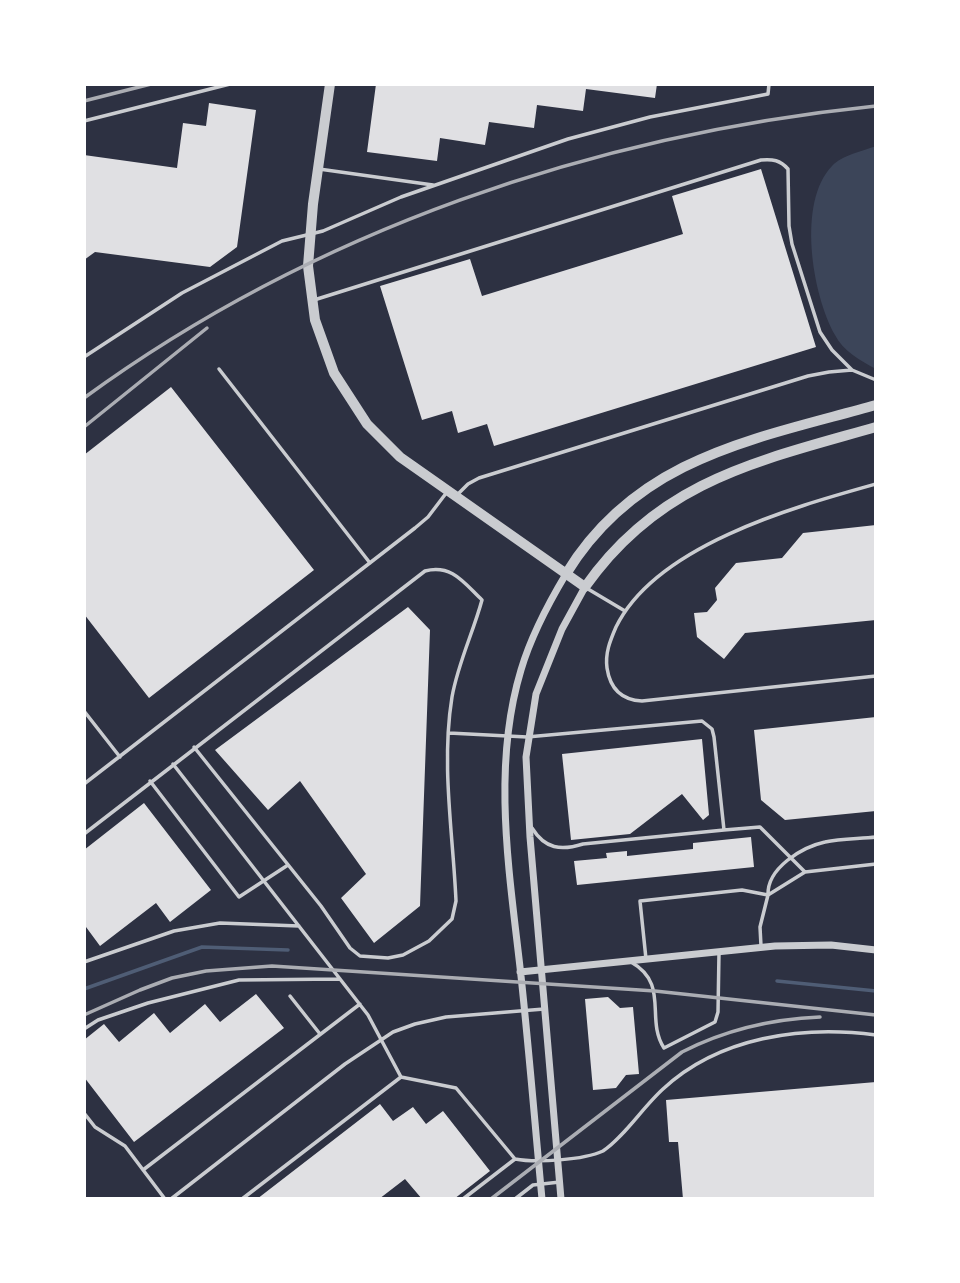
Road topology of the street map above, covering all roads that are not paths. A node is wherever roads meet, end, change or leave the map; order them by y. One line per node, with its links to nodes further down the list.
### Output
1 (230, 84): 4 (lane)
2 (330, 84): 5 (street)
3 (769, 84): 6 (lane)
4 (84, 121)
5 (318, 169): 6 (lane); 7 (street)
6 (435, 185): 7 (lane)
7 (310, 235): 8 (street); 9 (lane)
8 (312, 301): 11 (lane); 16 (street)
9 (84, 357)
10 (219, 369): 17 (lane)
11 (852, 370): 12 (lane); 16 (lane)
12 (876, 380)
13 (876, 405): 18 (street)
14 (876, 427): 19 (street)
15 (876, 484): 20 (lane)
16 (451, 494): 17 (lane); 18 (street)
17 (370, 563): 27 (lane)
18 (566, 573): 19 (street); 24 (street)
19 (585, 587): 20 (lane); 25 (street)
20 (625, 611): 21 (lane)
21 (876, 677)
22 (84, 711): 27 (lane)
23 (449, 733): 24 (lane); 26 (lane); 37 (lane)
24 (508, 737): 25 (lane); 49 (street)
25 (527, 737): 31 (street); 32 (lane)
26 (194, 747): 28 (lane); 37 (lane)
27 (120, 757): 30 (lane)
28 (173, 764): 29 (lane); 39 (lane)
29 (150, 782): 33 (lane); 39 (lane)
30 (84, 784)
31 (528, 816): 32 (lane); 48 (street)
32 (723, 830): 35 (lane)
33 (84, 834)
34 (876, 837): 35 (lane)
35 (791, 859): 38 (lane); 40 (lane)
36 (876, 864): 38 (lane)
37 (288, 865): 39 (lane)
38 (805, 872): 40 (lane)
39 (264, 881): 41 (lane)
40 (768, 895): 42 (lane); 45 (lane)
41 (299, 926): 47 (lane); 50 (lane)
42 (761, 947): 43 (street); 44 (street)
43 (876, 950)
44 (719, 952): 45 (street); 46 (lane)
45 (646, 959): 46 (street)
46 (629, 961): 48 (street)
47 (84, 962)
48 (541, 970): 49 (street); 53 (street)
49 (520, 972): 54 (street)
50 (340, 979): 52 (lane); 55 (lane)
51 (290, 996): 56 (lane)
52 (360, 1004): 56 (lane); 58 (lane)
53 (544, 1009): 54 (lane); 62 (street)
54 (524, 1011): 58 (lane); 63 (street)
55 (84, 1029)
56 (320, 1034): 64 (lane)
57 (876, 1035): 62 (lane)
58 (381, 1039): 59 (lane); 68 (lane)
59 (401, 1077): 61 (lane); 69 (lane)
60 (84, 1113): 64 (lane)
61 (515, 1159): 63 (lane); 70 (lane)
62 (558, 1159): 63 (lane); 65 (street)
63 (538, 1162): 66 (street)
64 (143, 1170): 67 (lane)
65 (560, 1182): 66 (lane); 73 (street)
66 (540, 1184): 71 (lane); 72 (street)
67 (165, 1199)
68 (171, 1199)
69 (242, 1199)
70 (463, 1199)
71 (515, 1199)
72 (541, 1199)
73 (561, 1199)

